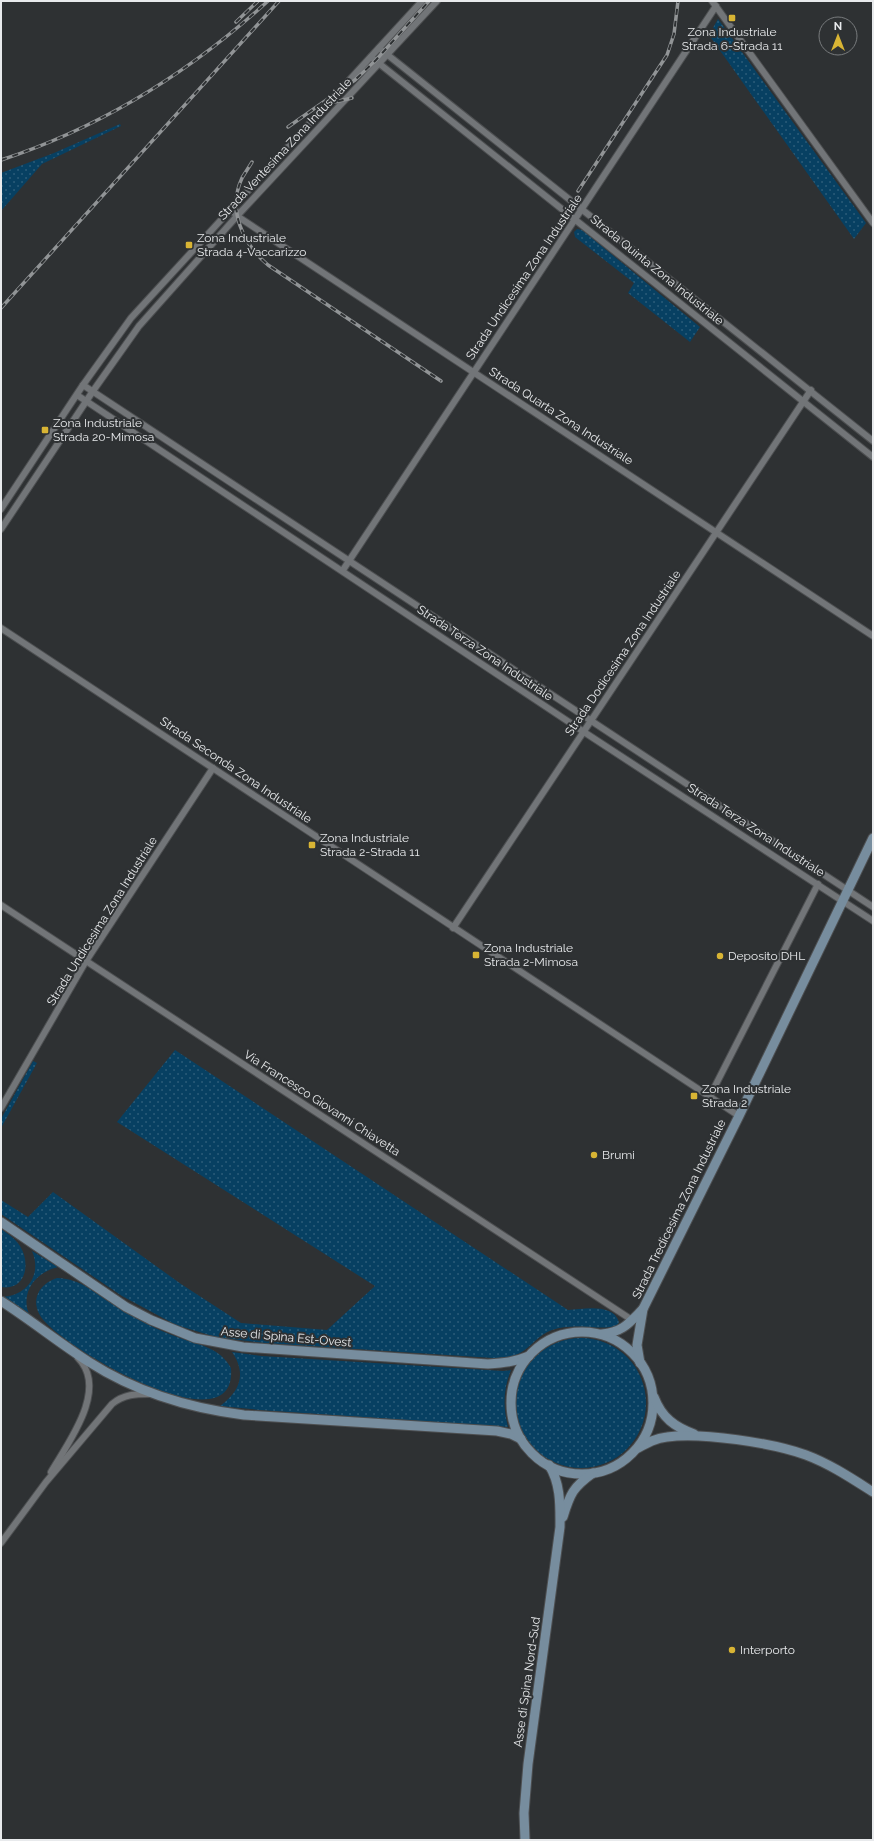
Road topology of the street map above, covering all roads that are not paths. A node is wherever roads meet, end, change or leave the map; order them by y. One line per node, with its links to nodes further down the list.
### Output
1 (422, 1): 4 (street, Strada Ventesima Zona Industriale)
2 (437, 1): 5 (street, Strada Ventesima Zona Industriale)
3 (714, 4): 15 (street, Strada Undicesima Zona Industriale); 18 (street)
4 (379, 48): 5 (street, Strada Quinta Zona Industriale); 6 (street, Strada Ventesima Zona Industriale)
5 (387, 55): 7 (street, Strada Ventesima Zona Industriale); 8 (street, Strada Quinta Zona Industriale)
6 (371, 57): 7 (street, Strada Quinta Zona Industriale); 10 (street, Strada Ventesima Zona Industriale)
7 (380, 63): 9 (street, Strada Quinta Zona Industriale); 11 (street, Strada Ventesima Zona Industriale)
8 (475, 125): 9 (street); 15 (street, Strada Quinta Zona Industriale)
9 (468, 134): 17 (street, Strada Quinta Zona Industriale)
10 (276, 159): 11 (street); 12 (street, Strada Ventesima Zona Industriale)
11 (285, 166): 13 (street, Strada Ventesima Zona Industriale)
12 (260, 177): 13 (street); 14 (street, Strada Ventesima Zona Industriale)
13 (269, 184): 16 (street, Strada Ventesima Zona Industriale)
14 (230, 209): 16 (street, Strada Quarta Zona Industriale); 19 (street, Strada Ventesima Zona Industriale)
15 (582, 210): 17 (street, Strada Undicesima Zona Industriale); 21 (street, Strada Quinta Zona Industriale)
16 (237, 216): 20 (street, Strada Ventesima Zona Industriale); 23 (street, Strada Quarta Zona Industriale)
17 (575, 219): 22 (street, Strada Quinta Zona Industriale); 23 (street, Strada Undicesima Zona Industriale)
18 (873, 223)
19 (171, 274): 20 (street); 24 (street, Strada Ventesima Zona Industriale)
20 (180, 281): 26 (street, Strada Ventesima Zona Industriale)
21 (773, 361): 22 (street); 25 (street, Strada Quinta Zona Industriale)
22 (765, 371): 28 (street, Strada Quinta Zona Industriale)
23 (474, 372): 42 (street, Strada Quarta Zona Industriale); 45 (street, Strada Undicesima Zona Industriale)
24 (83, 385): 26 (street, Strada Terza Zona Industriale); 27 (street, Strada Ventesima Zona Industriale)
25 (810, 390): 28 (street, Strada Dodicesima Zona Industriale); 33 (street, Strada Quinta Zona Industriale)
26 (93, 391): 29 (street, Strada Ventesima Zona Industriale); 30 (street, Strada Terza Zona Industriale)
27 (76, 395): 29 (street, Strada Terza Zona Industriale); 32 (street, Strada Ventesima Zona Industriale)
28 (803, 401): 37 (street, Strada Quinta Zona Industriale); 42 (street, Strada Dodicesima Zona Industriale)
29 (86, 402): 31 (street, Strada Terza Zona Industriale); 34 (street, Strada Ventesima Zona Industriale)
30 (121, 410): 31 (street); 35 (street, Strada Terza Zona Industriale)
31 (114, 420): 36 (street, Strada Terza Zona Industriale)
32 (47, 440): 34 (street); 38 (street, Strada Ventesima Zona Industriale)
33 (873, 441)
34 (56, 446): 39 (street, Strada Ventesima Zona Industriale)
35 (177, 447): 36 (street); 43 (street, Strada Terza Zona Industriale)
36 (171, 457): 44 (street, Strada Terza Zona Industriale)
37 (873, 457)
38 (18, 483): 39 (street); 40 (street, Strada Ventesima Zona Industriale)
39 (27, 490): 41 (street, Strada Ventesima Zona Industriale)
40 (1, 509)
41 (1, 529)
42 (717, 531): 48 (street, Strada Quarta Zona Industriale); 51 (street, Strada Dodicesima Zona Industriale)
43 (317, 539): 44 (street); 45 (street, Strada Terza Zona Industriale)
44 (310, 549): 46 (street, Strada Terza Zona Industriale)
45 (349, 560): 46 (street, Strada Undicesima Zona Industriale); 49 (street, Strada Terza Zona Industriale)
46 (343, 570): 50 (street, Strada Terza Zona Industriale)
47 (1, 628): 53 (street, Strada Seconda Zona Industriale)
48 (873, 636)
49 (482, 649): 50 (street); 51 (street, Strada Terza Zona Industriale)
50 (475, 659): 52 (street, Strada Terza Zona Industriale)
51 (591, 721): 52 (street, Strada Dodicesima Zona Industriale); 54 (street, Strada Terza Zona Industriale)
52 (584, 732): 56 (street, Strada Terza Zona Industriale); 63 (street, Strada Dodicesima Zona Industriale)
53 (213, 768): 63 (street, Strada Seconda Zona Industriale); 64 (street, Strada Undicesima Zona Industriale)
54 (761, 832): 56 (street); 58 (street, Strada Terza Zona Industriale)
55 (873, 838): 58 (main road, Strada Tredicesima Zona Industriale)
56 (753, 841): 57 (street, Strada Terza Zona Industriale)
57 (818, 884): 59 (street, Strada Terza Zona Industriale); 65 (street)
58 (848, 890): 59 (main road, Strada Tredicesima Zona Industriale); 61 (street, Strada Terza Zona Industriale)
59 (843, 901): 62 (street, Strada Terza Zona Industriale); 67 (main road, Strada Tredicesima Zona Industriale)
60 (1, 905): 64 (street, Via Francesco Giovanni Chiavetta)
61 (873, 906)
62 (873, 921)
63 (453, 928): 65 (street, Strada Seconda Zona Industriale)
64 (86, 961): 66 (street, Strada Undicesima Zona Industriale); 71 (street, Via Francesco Giovanni Chiavetta)
65 (710, 1096): 67 (street, Strada Seconda Zona Industriale)
66 (1, 1108)
67 (739, 1116): 70 (main road, Strada Tredicesima Zona Industriale)
68 (1, 1222): 74 (main road, Asse di Spina Est-Ovest)
69 (1, 1301): 73 (main road)
70 (643, 1309): 71 (main road); 75 (main road)
71 (632, 1320): 72 (main road)
72 (600, 1335): 74 (main road); 75 (main road)
73 (67, 1347): 77 (main road); 83 (street)
74 (529, 1356): 79 (main road)
75 (640, 1363): 76 (main road)
76 (652, 1393): 78 (main road); 80 (main road)
77 (150, 1394): 79 (main road); 83 (street)
78 (703, 1437): 80 (main road); 84 (main road)
79 (521, 1439): 81 (main road)
80 (635, 1450): 82 (main road)
81 (549, 1465): 82 (main road); 85 (main road)
82 (594, 1472): 85 (main road)
83 (46, 1482): 86 (street)
84 (873, 1492)
85 (560, 1528): 87 (main road, Asse di Spina Nord-Sud)
86 (1, 1543)
87 (524, 1840)

